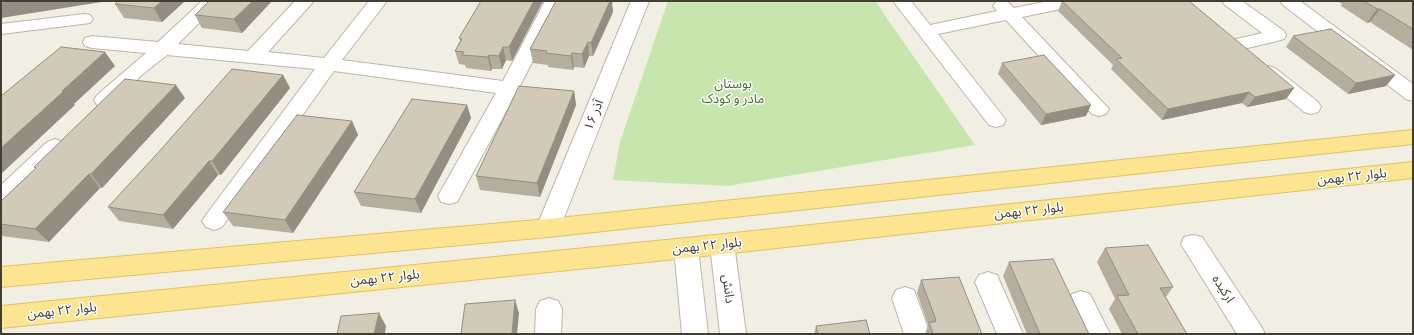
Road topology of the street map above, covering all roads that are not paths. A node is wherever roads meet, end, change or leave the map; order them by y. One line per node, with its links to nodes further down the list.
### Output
1 (212, 1): 15 (street)
2 (305, 1): 16 (street)
3 (378, 1): 17 (street)
4 (554, 1): 18 (street)
5 (640, 1): 32 (street, ۱۶ آذر)
6 (902, 1): 13 (street)
7 (1075, 1): 10 (street)
8 (1231, 1): 20 (street)
9 (1288, 1): 19 (street)
10 (1004, 8): 13 (street); 21 (street)
11 (84, 19): 12 (street)
12 (1, 29)
13 (926, 31): 23 (street)
14 (92, 42): 15 (street)
15 (162, 49): 16 (street); 22 (street)
16 (253, 57): 17 (street)
17 (329, 64): 18 (street); 31 (street)
18 (509, 88): 29 (street)
19 (1413, 94)
20 (1311, 107)
21 (1099, 109)
22 (91, 113)
23 (996, 120)
24 (68, 135): 30 (street)
25 (1413, 137): 26 (main road)
26 (1237, 156): 28 (main road); 32 (main road)
27 (1413, 170): 28 (main road, بلوار ۲۲ بهمن)
28 (1263, 186): 33 (main road, بلوار ۲۲ بهمن)
29 (449, 196)
30 (1, 199)
31 (214, 221)
32 (548, 228): 35 (main road)
33 (722, 244): 36 (main road, بلوار ۲۲ بهمن); 44 (street, دانش)
34 (1194, 244): 48 (street, ارکیده)
35 (326, 248): 37 (main road); 39 (main road)
36 (686, 248): 39 (main road, بلوار ۲۲ بهمن); 43 (street)
37 (1, 277)
38 (988, 282): 46 (street)
39 (317, 285): 42 (main road, بلوار ۲۲ بهمن)
40 (905, 298): 45 (street)
41 (1081, 302): 47 (street)
42 (1, 317)
43 (695, 334)
44 (733, 334)
45 (917, 334)
46 (1010, 334)
47 (1097, 334)
48 (1252, 334)

